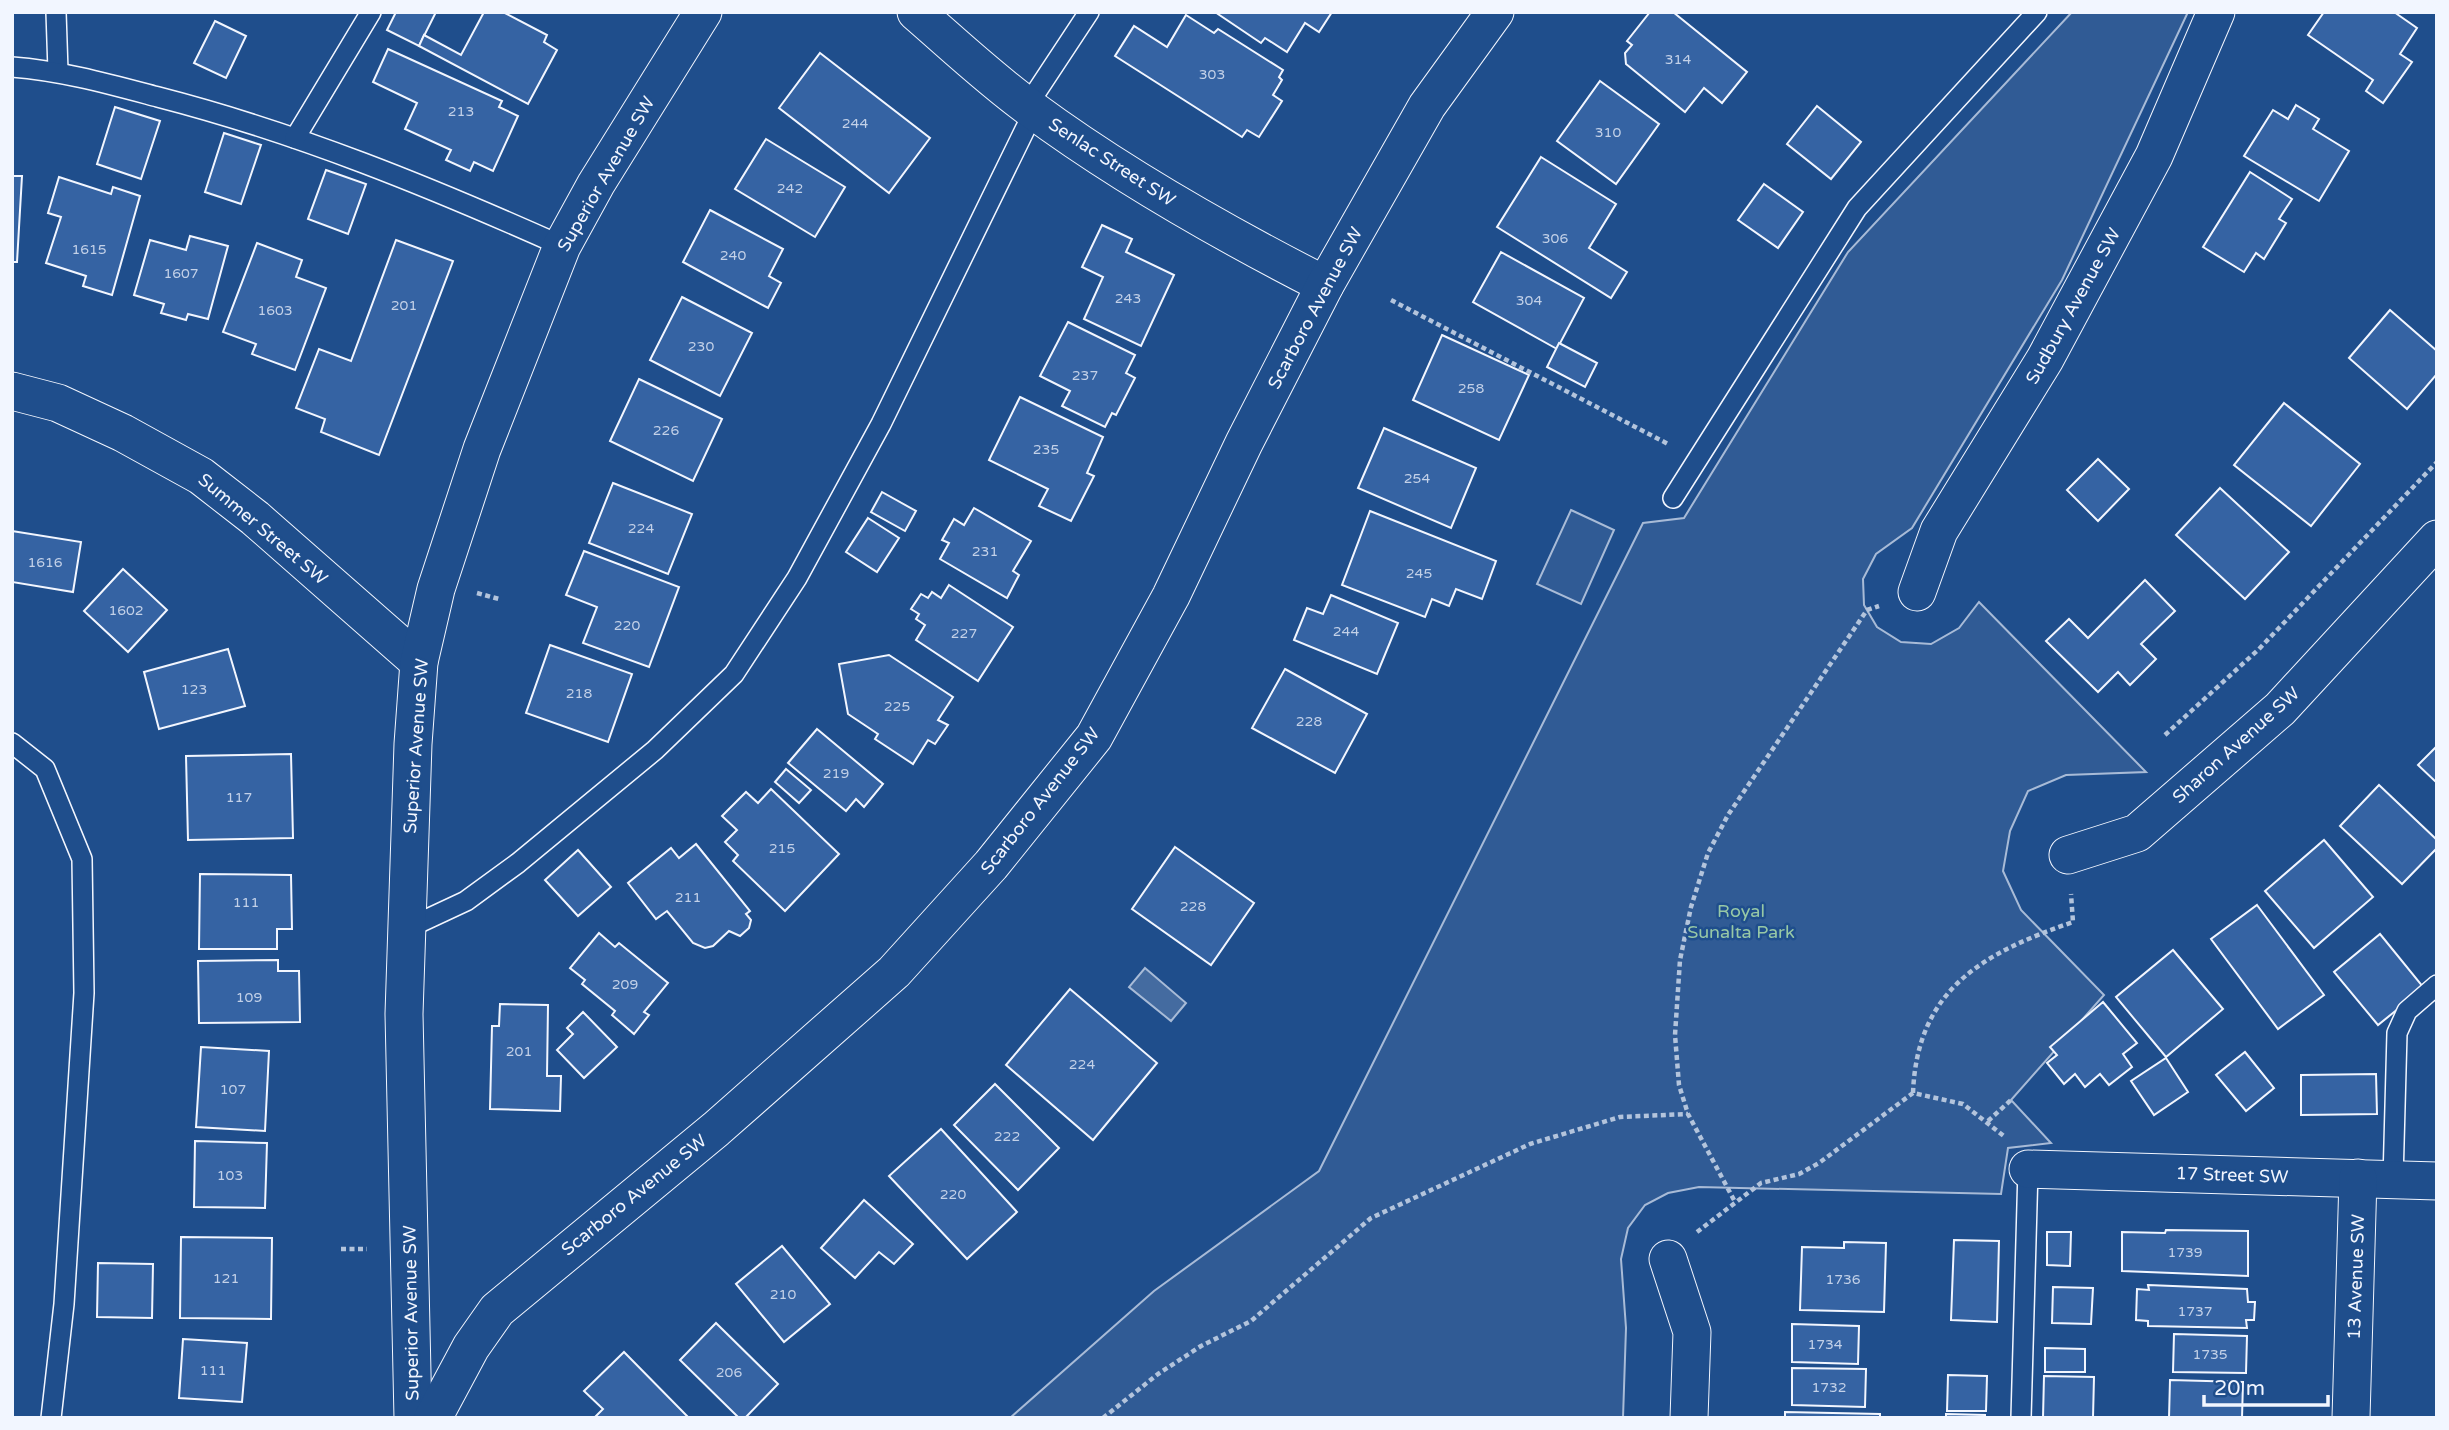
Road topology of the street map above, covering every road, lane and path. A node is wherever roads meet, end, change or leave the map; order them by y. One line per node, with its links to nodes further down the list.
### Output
1 (56, 12): 10 (lane)
2 (371, 12): 12 (lane)
3 (703, 12): 13 (street, Superior Avenue SW)
4 (916, 12): 11 (street, Senlac Street SW)
5 (1089, 12): 11 (lane)
6 (1495, 12): 14 (street, Scarboro Avenue SW)
7 (2037, 12): 17 (lane)
8 (2216, 12): 22 (street, Sudbury Avenue SW)
9 (12, 67): 10 (lane)
10 (58, 71): 12 (lane)
11 (1030, 108): 14 (street, Senlac Street SW); 30 (lane)
12 (295, 138): 13 (lane)
13 (562, 246): 25 (street, Superior Avenue SW)
14 (1325, 285): 46 (street, Scarboro Avenue SW)
15 (1391, 300): 17 (path)
16 (12, 391): 25 (street, Summer Street SW)
17 (1696, 458): 19 (lane)
18 (2437, 462): 26 (path)
19 (1674, 498)
20 (2437, 539): 28 (street, Sharon Avenue SW)
21 (476, 592): 23 (path)
22 (1917, 592)
23 (499, 599)
24 (1867, 610): 34 (path)
25 (419, 662): 30 (street, Superior Avenue SW)
26 (2165, 735)
27 (12, 743): 44 (lane)
28 (2068, 855)
29 (2072, 911): 32 (path)
30 (406, 929): 45 (street, Superior Avenue SW)
31 (2437, 985): 37 (lane)
32 (1913, 1093): 35 (path); 39 (path)
33 (2011, 1100): 35 (path)
34 (1688, 1114): 39 (path); 47 (path)
35 (1988, 1121): 36 (path)
36 (2019, 1155): 37 (street, 17 Street SW); 49 (lane)
37 (2376, 1179): 38 (street, 17 Street SW); 50 (street, 13 Avenue SW)
38 (2437, 1181)
39 (1734, 1200): 40 (path)
40 (1713, 1216)
41 (341, 1249): 42 (path)
42 (367, 1249)
43 (1668, 1259): 48 (street)
44 (51, 1418)
45 (413, 1418)
46 (433, 1418)
47 (1103, 1418)
48 (1689, 1418)
49 (2021, 1418)
50 (2351, 1418)

